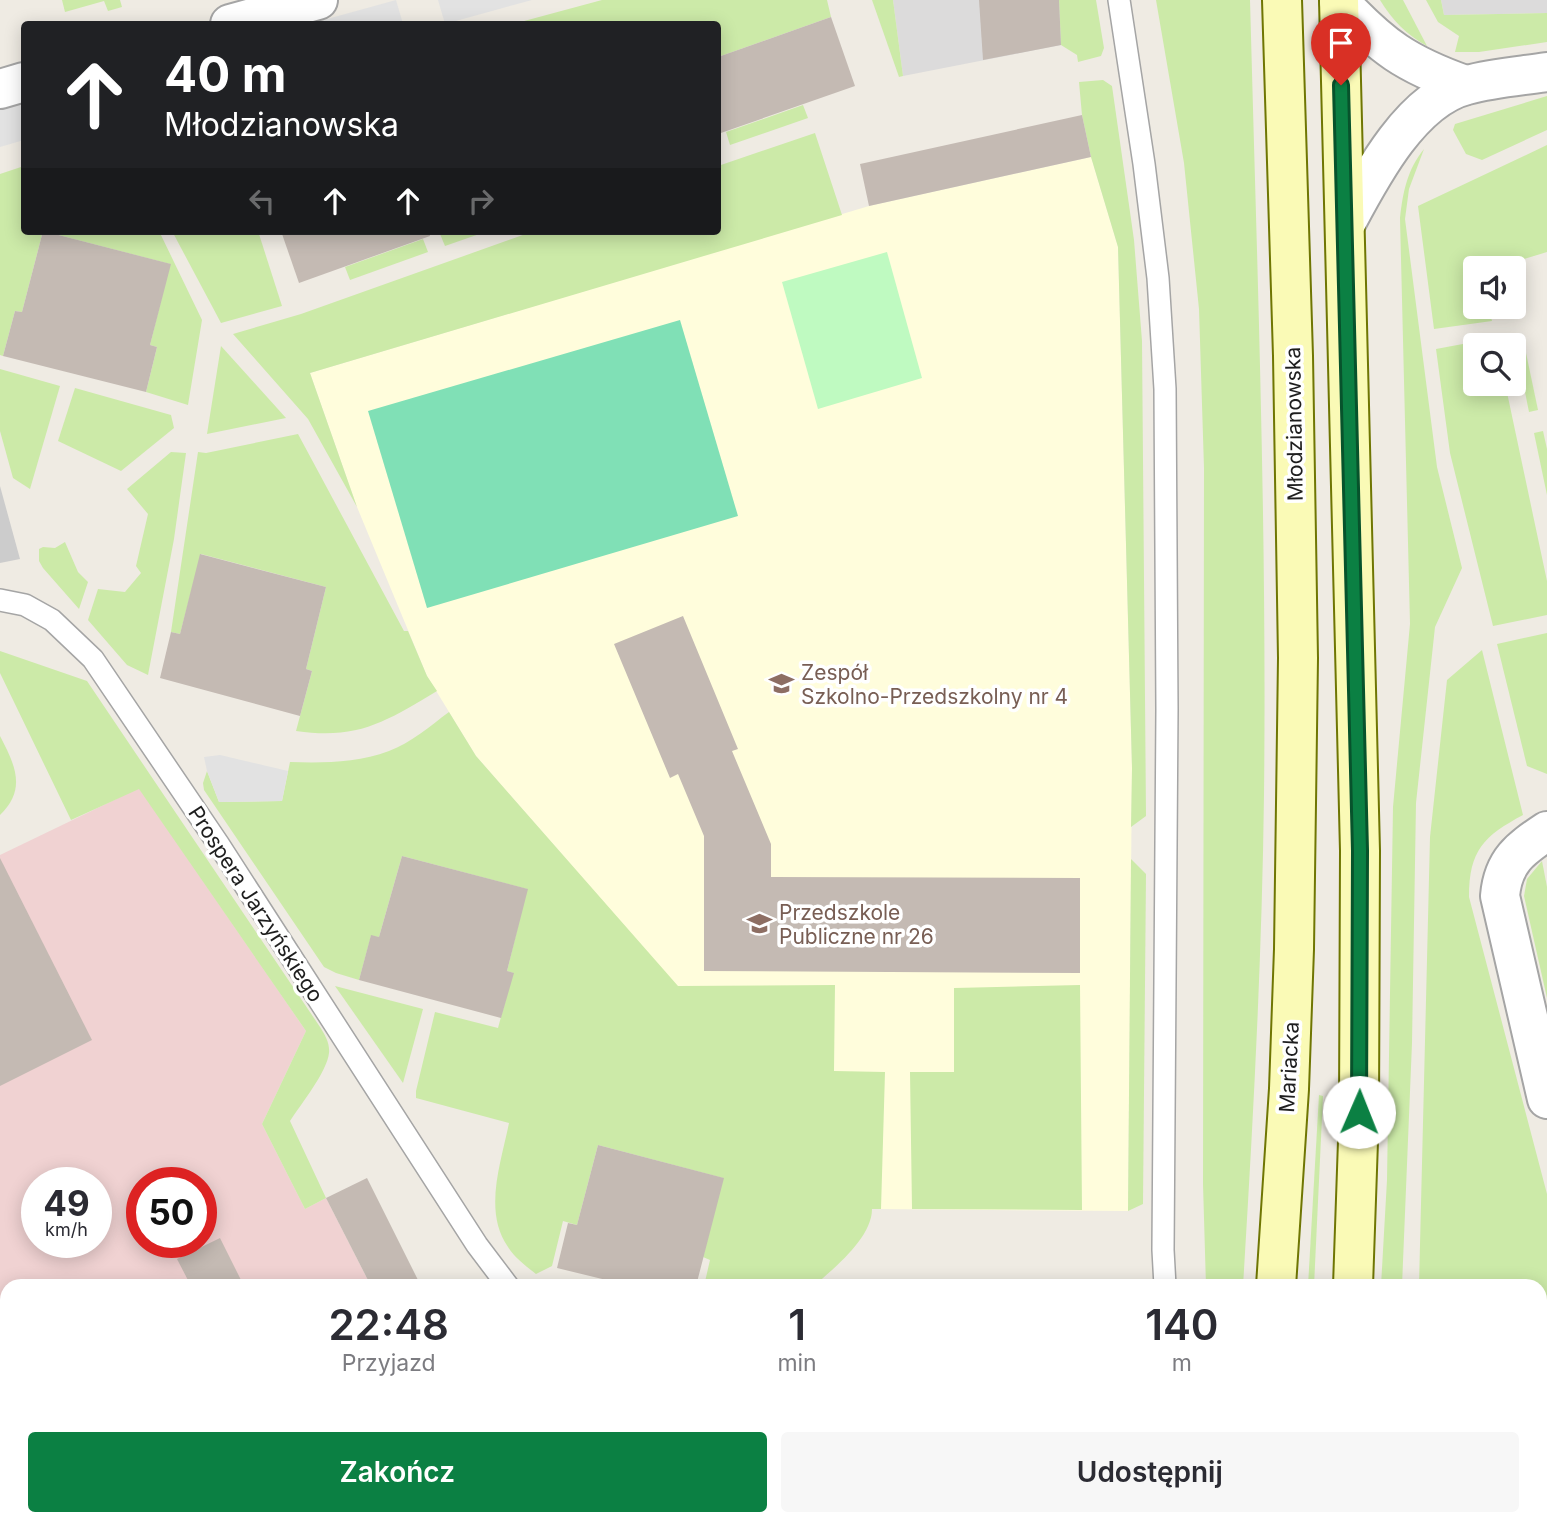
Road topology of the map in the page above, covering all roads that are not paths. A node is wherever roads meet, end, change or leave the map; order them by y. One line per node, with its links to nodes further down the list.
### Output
1 (318, 0): 5 (street)
2 (1119, 0): 16 (lane)
3 (1282, 0): 13 (main road, Młodzianowska)
4 (1339, 1): 8 (street); 10 (main road)
5 (241, 21)
6 (1547, 72): 8 (street)
7 (21, 83): 9 (street)
8 (1465, 85): 10 (street)
9 (0, 89)
10 (1346, 223): 18 (main road)
11 (0, 600): 15 (lane, Prospera Jarzyńskiego)
12 (1547, 831): 14 (street)
13 (1296, 847): 17 (main road, Mariacka)
14 (1547, 1099)
15 (503, 1279)
16 (1165, 1279)
17 (1276, 1279)
18 (1353, 1279)

